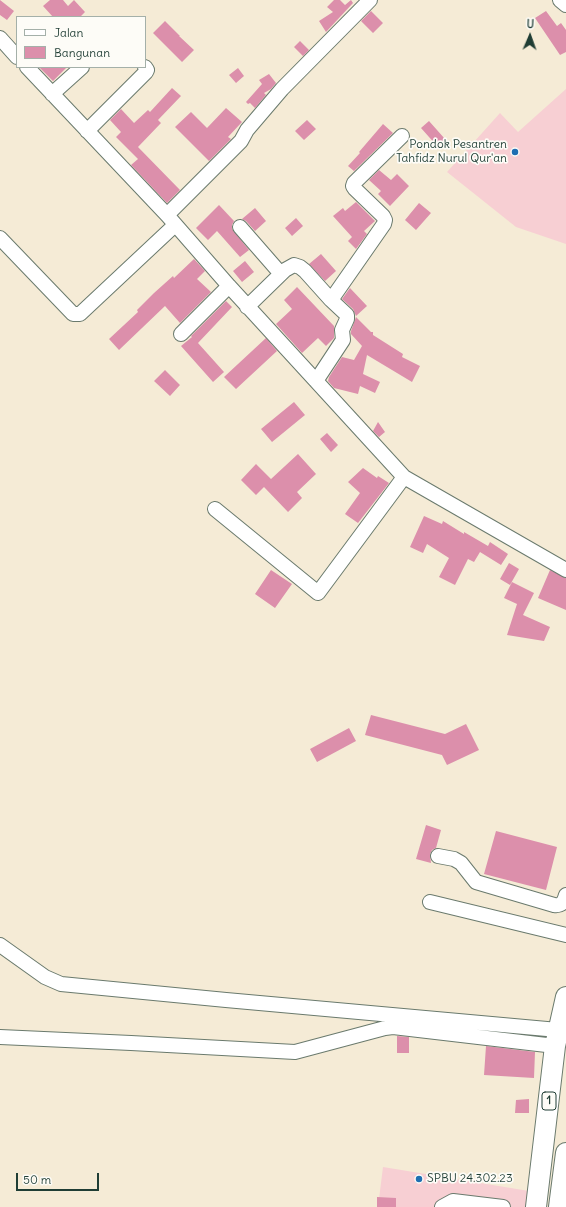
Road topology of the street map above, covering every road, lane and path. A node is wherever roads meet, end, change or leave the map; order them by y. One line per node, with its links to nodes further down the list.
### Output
1 (370, 0): 12 (street)
2 (560, 0): 3 (street)
3 (566, 5)
4 (0, 38): 5 (street)
5 (16, 56)
6 (28, 68): 9 (street)
7 (81, 68): 9 (street)
8 (146, 68): 10 (street)
9 (52, 94): 10 (street)
10 (87, 131): 12 (street)
11 (402, 136): 17 (street)
12 (171, 220): 14 (street); 16 (street)
13 (240, 227): 15 (street)
14 (0, 238)
15 (281, 274): 17 (street); 18 (street)
16 (229, 286): 18 (street); 19 (street)
17 (331, 300): 20 (street)
18 (248, 306): 20 (street)
19 (181, 334)
20 (316, 382): 21 (street)
21 (404, 477): 22 (street); 23 (street)
22 (215, 509)
23 (566, 570)
24 (438, 856): 25 (street)
25 (566, 895)
26 (430, 902): 27 (street)
27 (566, 935)
28 (0, 945): 31 (street)
29 (566, 997): 31 (highway, 1)
30 (0, 1037): 31 (street)
31 (557, 1038): 35 (highway, 1)
32 (566, 1153): 36 (highway)
33 (442, 1207): 34 (street)
34 (503, 1207)
35 (536, 1207)
36 (559, 1207)

